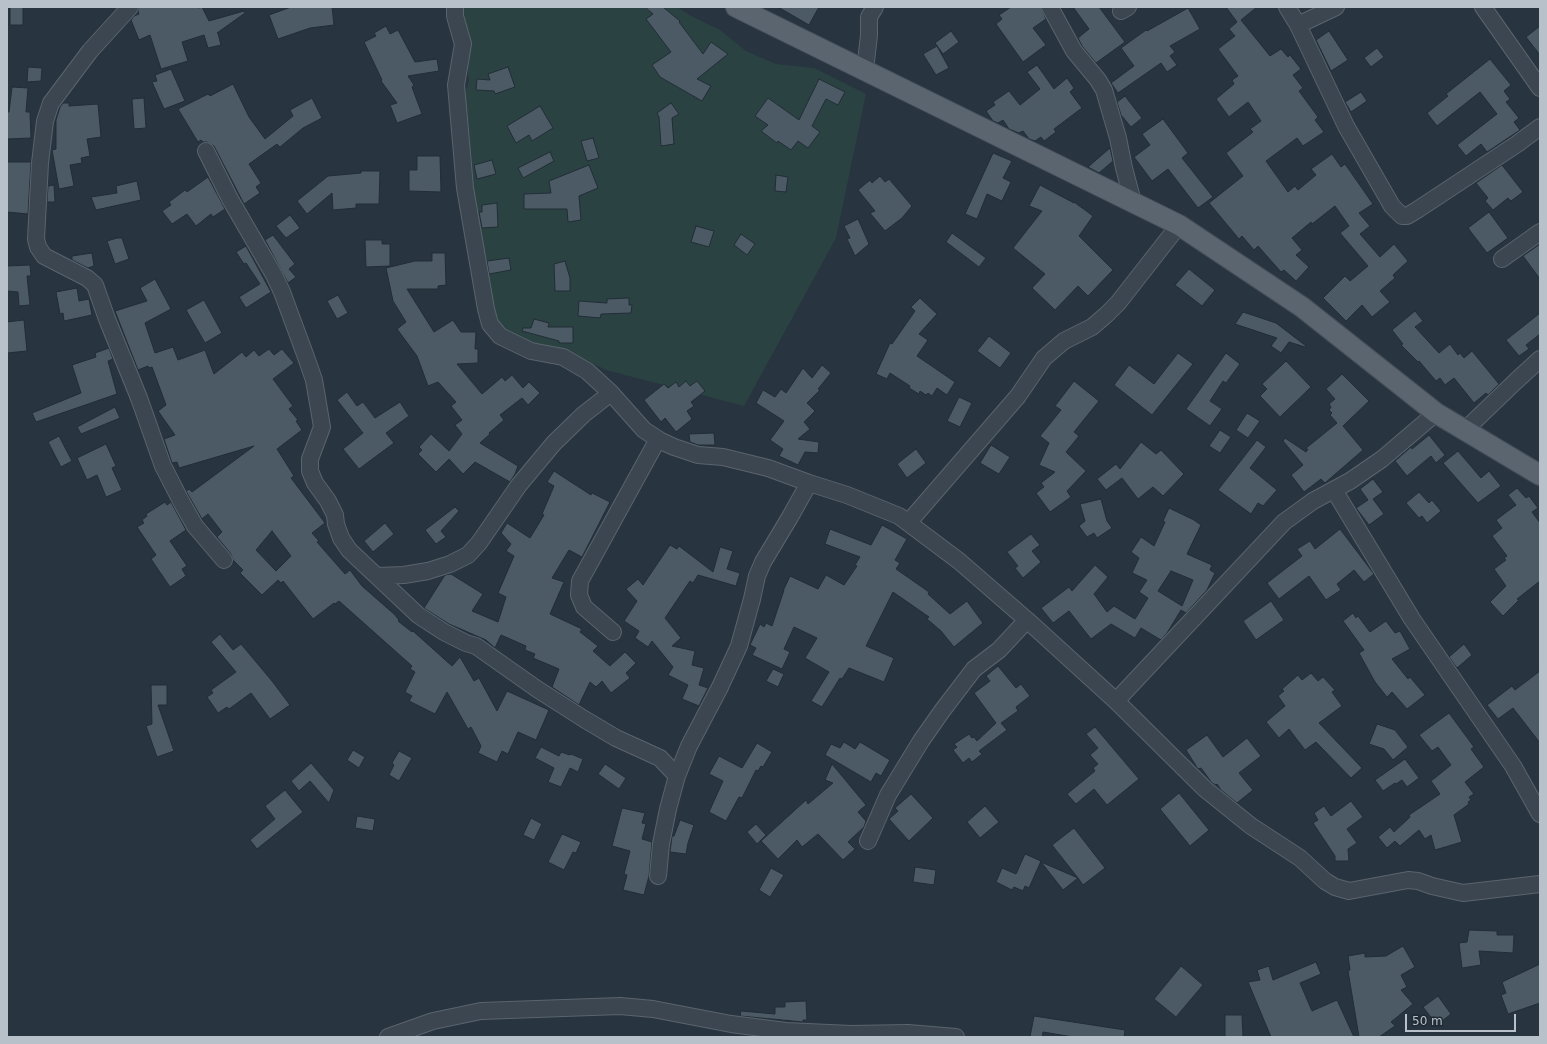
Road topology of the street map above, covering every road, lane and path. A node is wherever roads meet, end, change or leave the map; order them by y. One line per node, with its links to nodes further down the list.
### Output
1 (130, 7): 27 (street)
2 (455, 7): 19 (street)
3 (736, 7): 10 (main road)
4 (875, 7): 10 (street)
5 (1050, 7): 14 (street)
6 (1287, 7): 9 (street)
7 (1336, 7): 9 (street)
8 (1483, 7): 11 (street)
9 (1298, 25): 12 (street)
10 (865, 70): 14 (main road)
11 (1540, 88)
12 (1540, 126)
13 (206, 151): 28 (street)
14 (1133, 202): 15 (main road)
15 (1180, 225): 20 (main road); 26 (street)
16 (1540, 232): 17 (street)
17 (1502, 259)
18 (1540, 359): 21 (street)
19 (611, 393): 22 (street); 28 (street)
20 (1436, 412): 21 (main road); 25 (street)
21 (1465, 430): 23 (main road)
22 (658, 439): 24 (street); 30 (street)
23 (1540, 475)
24 (809, 483): 26 (street); 32 (street)
25 (1334, 490): 31 (street); 33 (street)
26 (908, 523): 29 (street)
27 (224, 560)
28 (377, 576): 32 (street)
29 (1027, 620): 31 (street); 34 (street)
30 (614, 632)
31 (1116, 700): 36 (street)
32 (677, 776): 35 (street)
33 (1540, 814)
34 (868, 841)
35 (658, 876)
36 (1540, 884)
37 (882, 1035): 38 (street); 39 (street)
38 (388, 1037)
39 (956, 1037)

